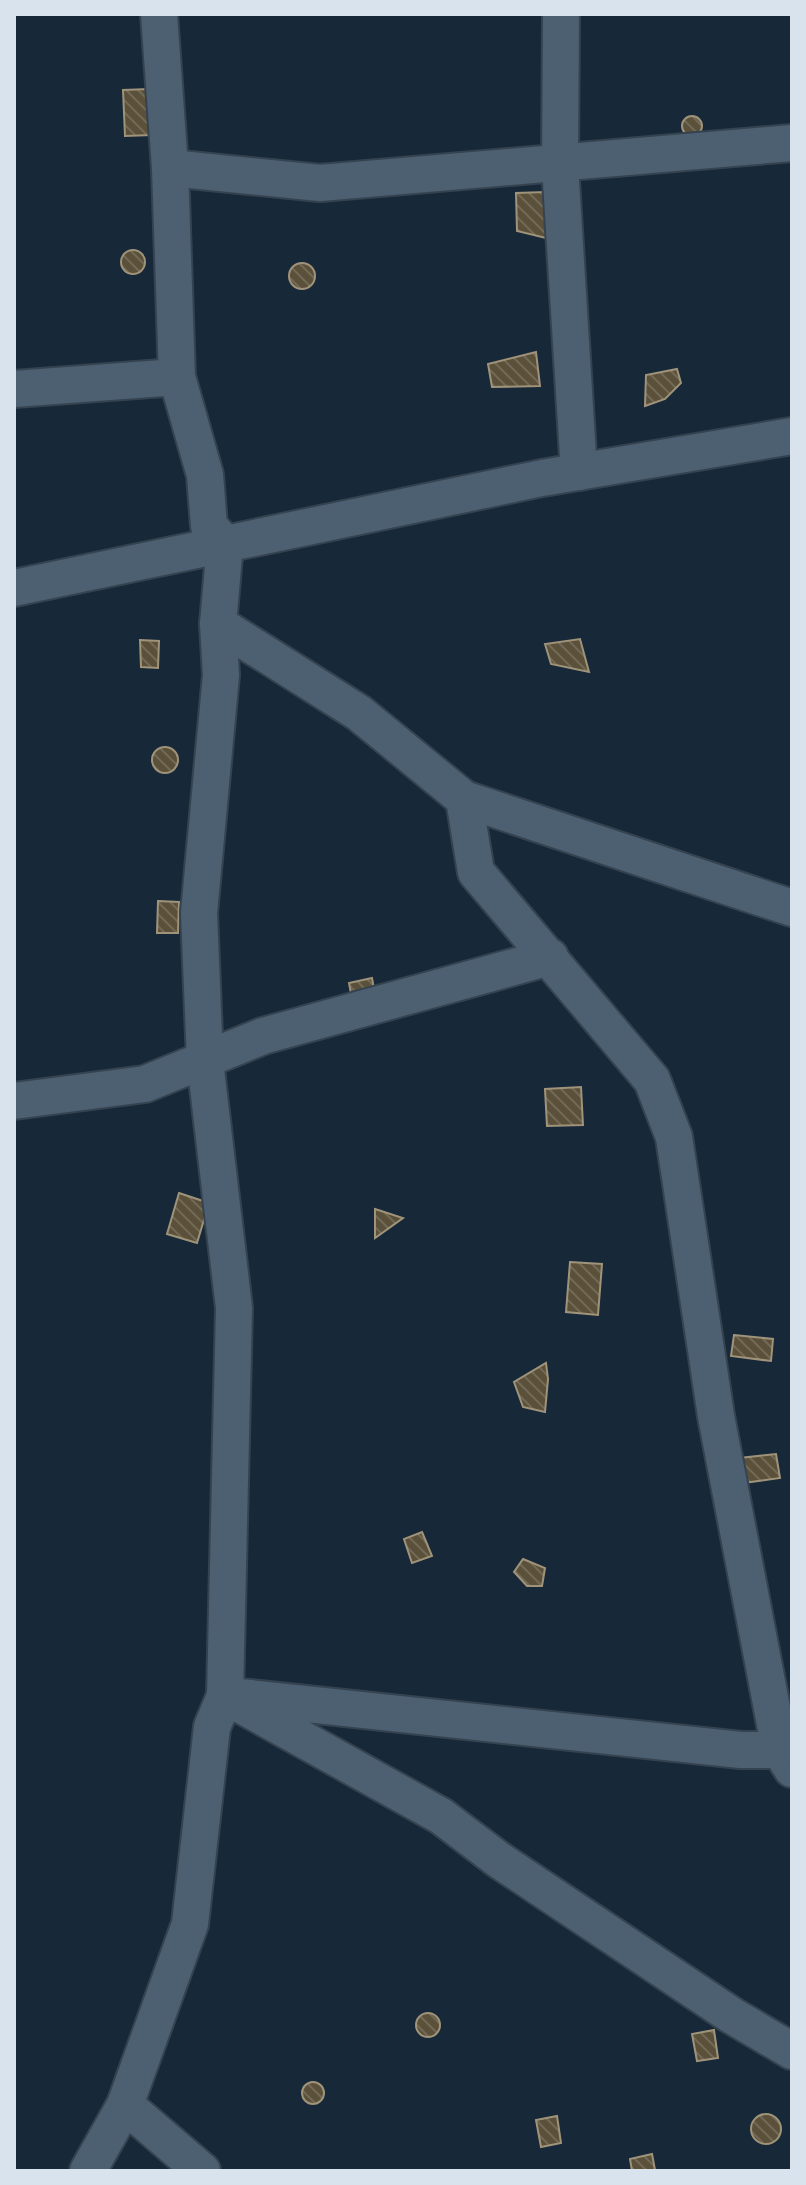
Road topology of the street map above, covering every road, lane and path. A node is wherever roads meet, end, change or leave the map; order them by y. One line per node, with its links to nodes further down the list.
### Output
1 (159, 14): 5 (street)
2 (561, 14): 4 (street)
3 (792, 143): 4 (street)
4 (560, 165): 5 (street); 9 (street)
5 (170, 168): 6 (street)
6 (177, 377): 7 (street); 10 (street)
7 (14, 389)
8 (792, 436): 9 (street)
9 (579, 472): 10 (street)
10 (225, 544): 11 (street); 12 (street)
11 (14, 588)
12 (218, 624): 13 (street); 16 (street)
13 (464, 799): 14 (street); 15 (street)
14 (792, 908)
15 (550, 957): 16 (street); 19 (street)
16 (205, 1061): 17 (street); 18 (street)
17 (14, 1101)
18 (225, 1696): 19 (street); 20 (street); 21 (street)
19 (786, 1759)
20 (792, 2051)
21 (125, 2105): 22 (street); 23 (street)
22 (88, 2171)
23 (202, 2171)

